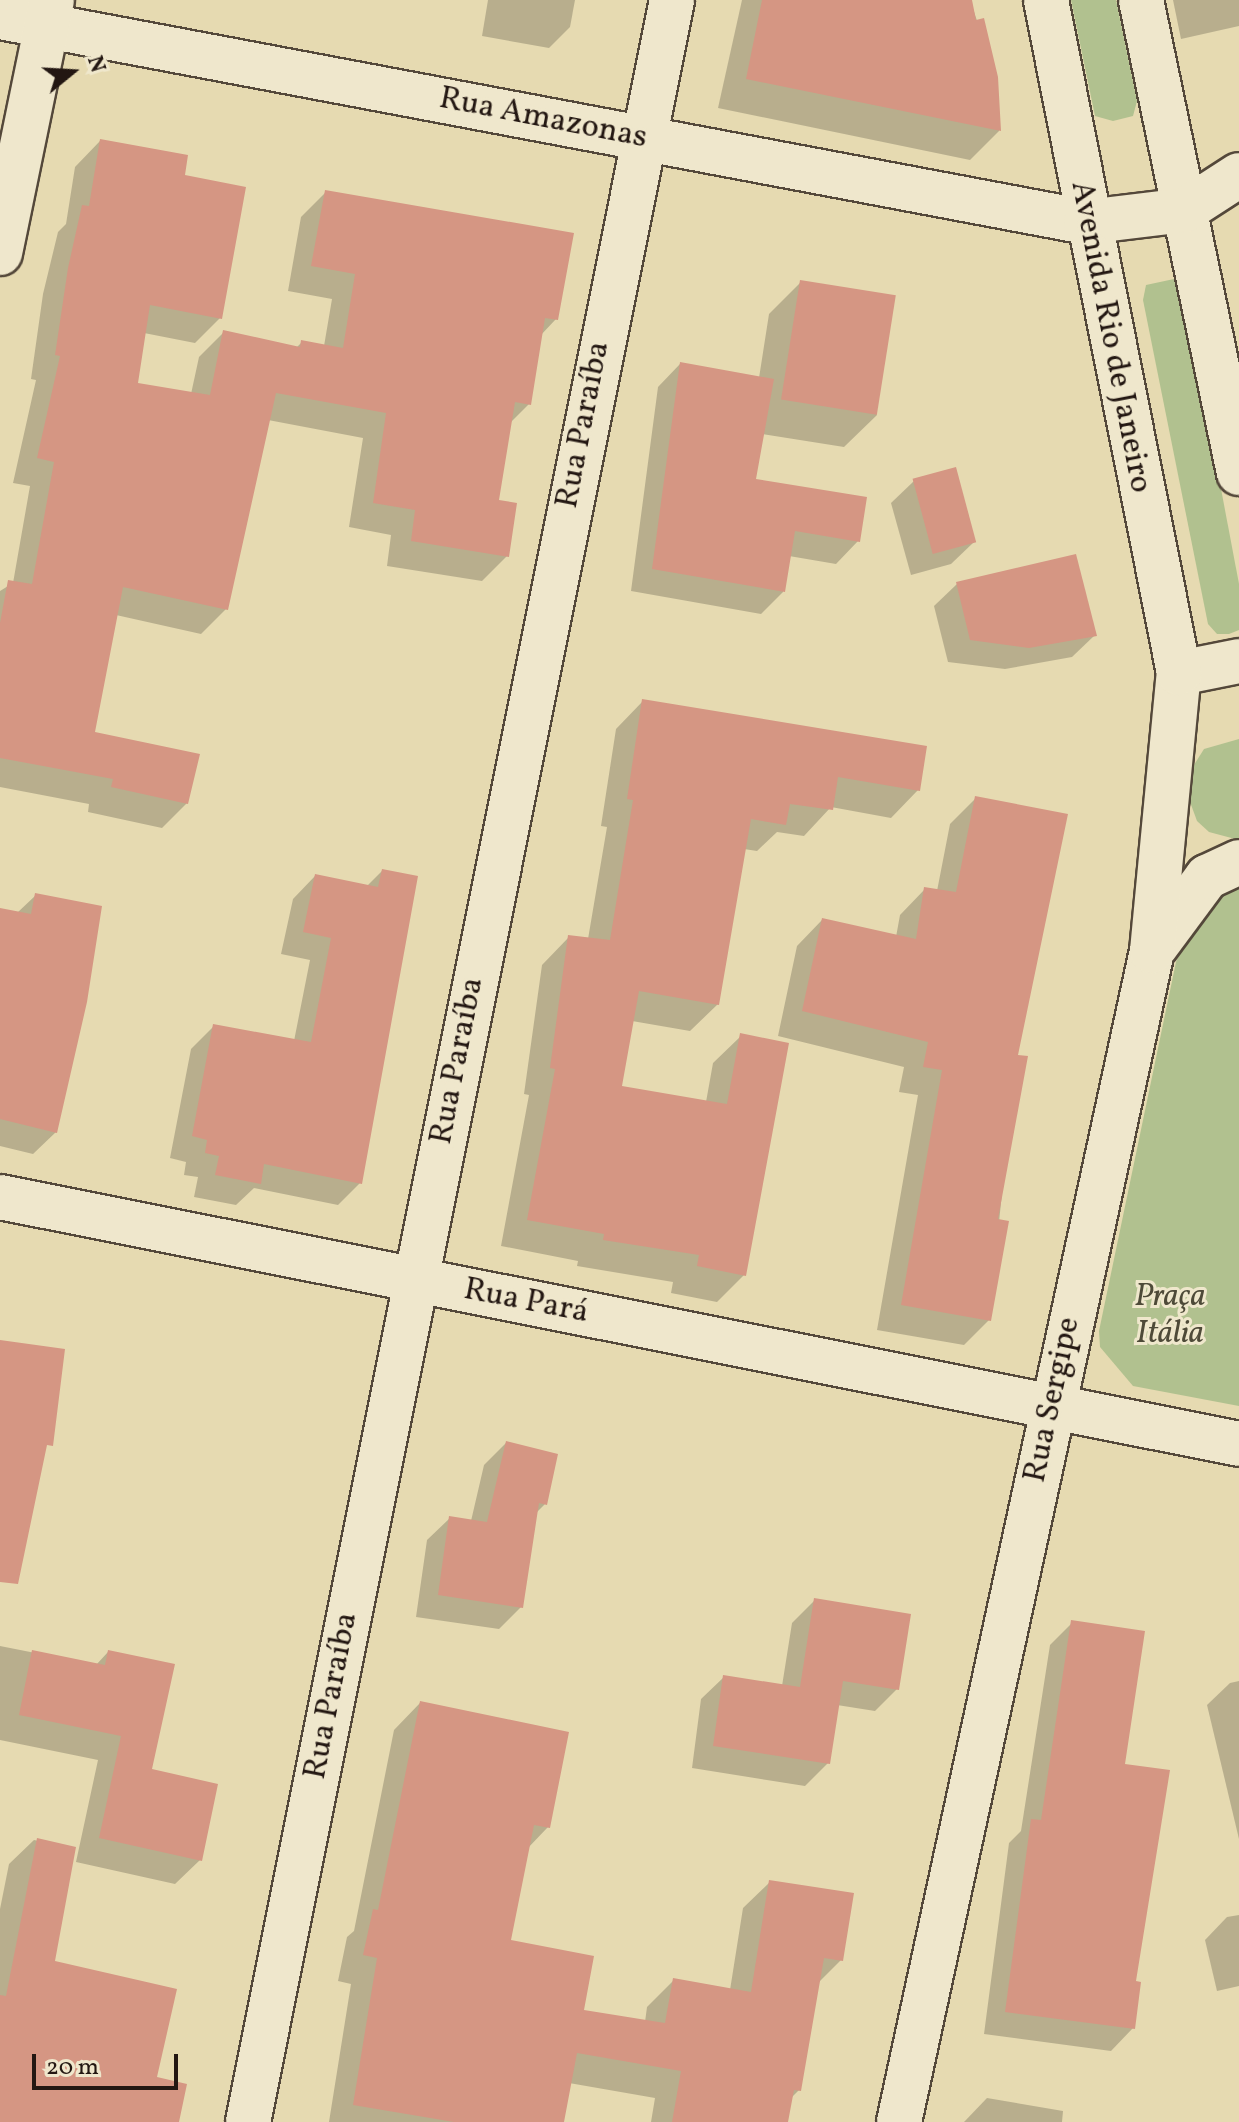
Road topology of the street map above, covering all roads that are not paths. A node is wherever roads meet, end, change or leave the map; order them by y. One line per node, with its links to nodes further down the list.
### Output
1 (672, 0): 6 (street, Rua Paraíba)
2 (1046, 0): 9 (street, Avenida Rio de Janeiro)
3 (1141, 0): 8 (street)
4 (50, 13): 5 (street, Rua Amazonas); 6 (street, Rua Amazonas); 10 (street)
5 (0, 17)
6 (641, 137): 9 (street, Rua Amazonas); 17 (street, Rua Paraíba)
7 (1239, 175): 8 (street)
8 (1185, 210): 9 (street, Rua Amazonas); 11 (street)
9 (1086, 222): 13 (street, Avenida Rio de Janeiro)
10 (0, 253)
11 (1239, 473)
12 (1239, 661): 13 (street)
13 (1179, 673): 15 (street, Rua Sergipe)
14 (1239, 862): 15 (street)
15 (1152, 951): 18 (street, Rua Sergipe)
16 (0, 1197): 17 (street, Rua Pará)
17 (415, 1280): 18 (street, Rua Pará); 20 (street, Rua Paraíba)
18 (1051, 1406): 19 (street, Rua Pará); 21 (street, Rua Sergipe)
19 (1239, 1444)
20 (248, 2122)
21 (899, 2122)

